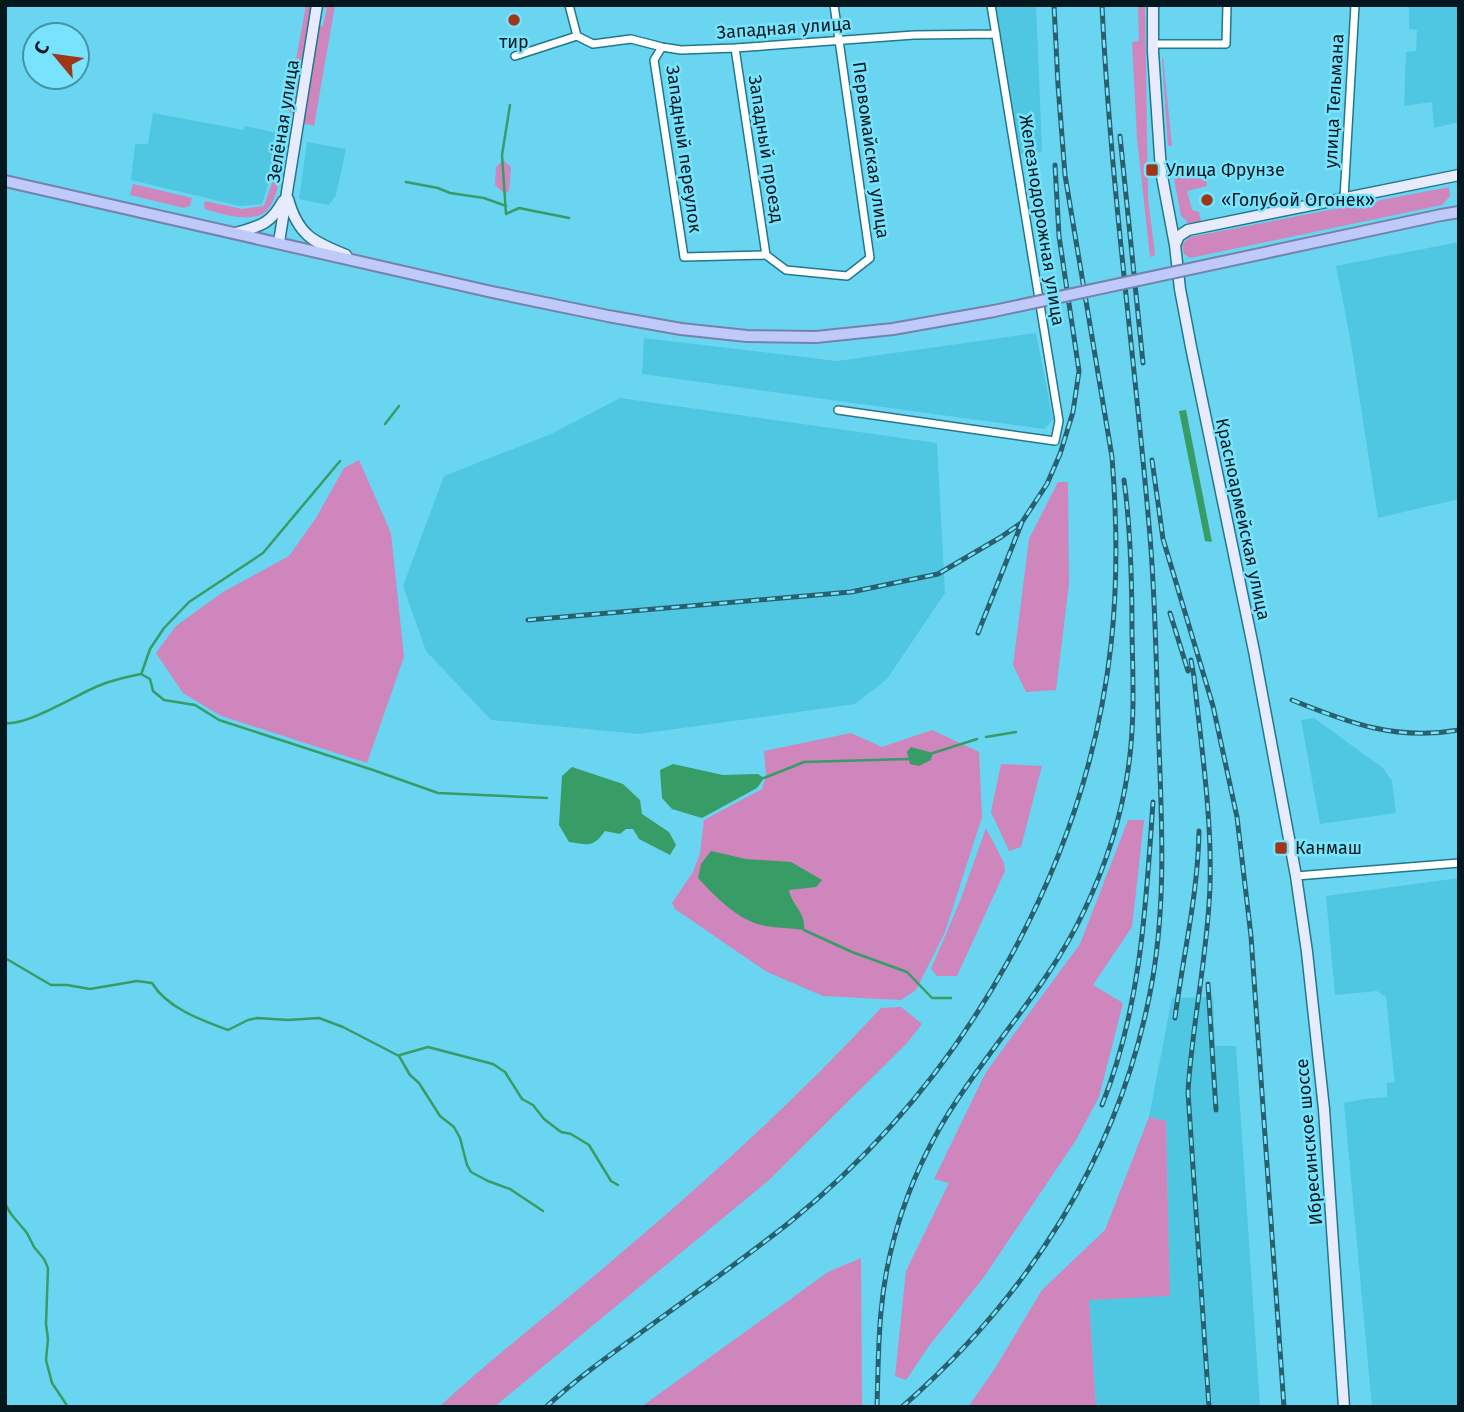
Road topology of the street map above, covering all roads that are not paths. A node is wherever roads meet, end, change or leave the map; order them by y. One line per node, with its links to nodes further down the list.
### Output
1 (317, 5): 17 (main road, Зелёная улица)
2 (569, 5): 9 (street)
3 (835, 5): 10 (street, Первомайская улица)
4 (991, 5): 8 (street, Железнодорожная улица)
5 (1153, 5): 11 (main road, Красноармейская улица)
6 (1227, 5): 11 (street)
7 (1354, 5): 18 (street, улица Тельмана)
8 (996, 34): 10 (street, Западная улица); 27 (street, Железнодорожная улица)
9 (577, 36): 12 (street, Западная улица); 14 (street)
10 (839, 40): 13 (street, Западная улица); 25 (street, Первомайская улица)
11 (1153, 44): 19 (main road, Красноармейская улица)
12 (662, 47): 13 (street, Западная улица); 25 (street, Западный переулок)
13 (735, 48): 25 (street, Западный проезд)
14 (515, 56)
15 (1459, 175): 18 (main road)
16 (5, 181): 22 (highway)
17 (287, 195): 22 (main road); 23 (main road, Зелёная улица); 26 (main road)
18 (1344, 198): 21 (main road)
19 (1168, 209): 21 (main road); 24 (main road, Красноармейская улица)
20 (1459, 212): 26 (highway, bridge)
21 (1188, 230): 24 (main road)
22 (236, 233): 23 (highway)
23 (279, 242): 26 (highway)
24 (1175, 245): 29 (main road, Красноармейская улица)
25 (766, 255)
26 (362, 262)
27 (838, 410)
28 (1459, 863): 29 (street)
29 (1296, 876): 30 (main road, Ибресинское шоссе)
30 (1344, 1407)

